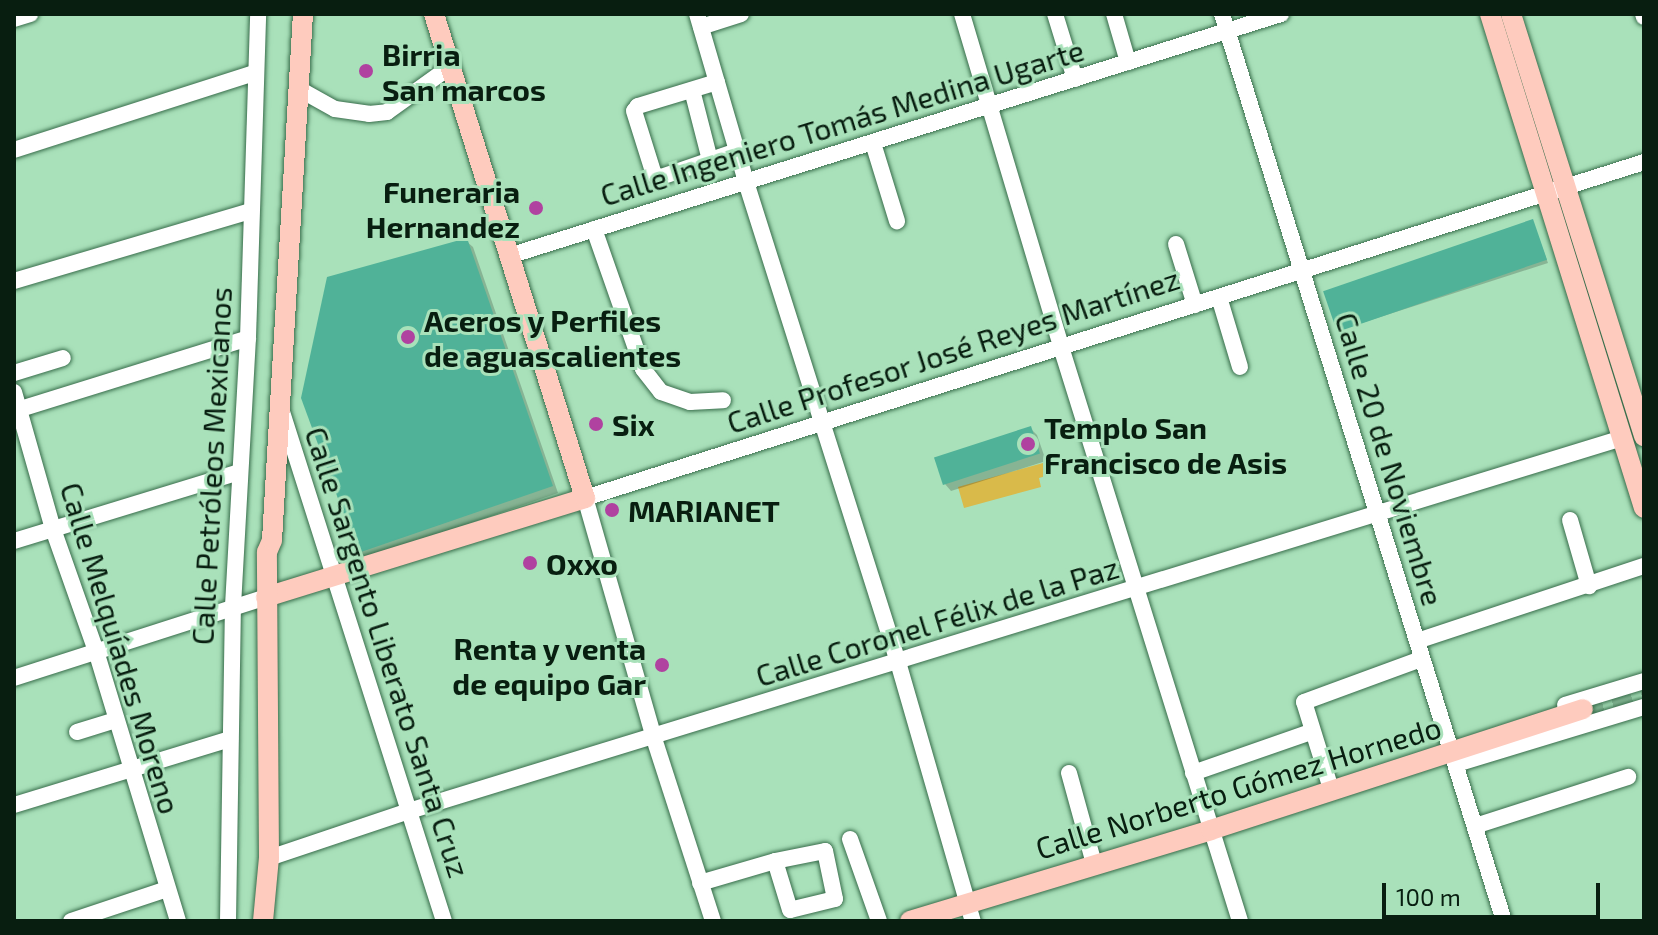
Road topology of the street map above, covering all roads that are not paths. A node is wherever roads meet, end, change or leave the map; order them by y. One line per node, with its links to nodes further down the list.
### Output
1 (30, 14): 13 (street)
2 (258, 14): 18 (street, Calle Petróleos Mexicanos)
3 (303, 14): 21 (main road)
4 (434, 14): 17 (main road)
5 (741, 14): 14 (street)
6 (962, 14): 23 (street)
7 (1055, 14): 19 (street)
8 (1114, 14): 16 (street)
9 (1222, 14): 15 (street, Calle 20 de Noviembre)
10 (1281, 14): 15 (street, Calle Ingeniero Tomás Medina Ugarte)
11 (1490, 14): 31 (main road)
12 (1511, 14): 30 (main road)
13 (14, 19)
14 (699, 20): 20 (street)
15 (1228, 31): 16 (street, Calle Ingeniero Tomás Medina Ugarte); 37 (street, Calle 20 de Noviembre)
16 (1128, 62): 19 (street, Calle Ingeniero Tomás Medina Ugarte)
17 (451, 66): 21 (street); 36 (main road)
18 (254, 73): 25 (street); 32 (street, Calle Petróleos Mexicanos)
19 (1075, 79): 23 (street, Calle Ingeniero Tomás Medina Ugarte)
20 (717, 82): 22 (street); 26 (street)
21 (299, 89): 47 (main road)
22 (692, 90): 27 (street); 27 (street)
23 (990, 107): 24 (street, Calle Ingeniero Tomás Medina Ugarte); 42 (street)
24 (873, 143): 29 (street, Calle Ingeniero Tomás Medina Ugarte); 33 (street)
25 (14, 150)
26 (737, 151): 27 (street); 29 (street)
27 (710, 160)
28 (1644, 162): 30 (street, Calle Profesor José Reyes Martínez)
29 (746, 182): 34 (street, Calle Ingeniero Tomás Medina Ugarte); 50 (street)
30 (1567, 187): 31 (street, Calle Profesor José Reyes Martínez); 51 (main road)
31 (1546, 195): 37 (street, Calle Profesor José Reyes Martínez); 52 (main road)
32 (251, 211): 38 (street); 41 (street, Calle Petróleos Mexicanos)
33 (897, 221)
34 (594, 229): 36 (street, Calle Ingeniero Tomás Medina Ugarte); 48 (street)
35 (1176, 244): 40 (street)
36 (512, 255): 54 (main road)
37 (1302, 271): 39 (street, Calle Profesor José Reyes Martínez); 56 (street, Calle 20 de Noviembre)
38 (14, 281)
39 (1219, 297): 40 (street, Calle Profesor José Reyes Martínez); 44 (street)
40 (1195, 305): 42 (street, Calle Profesor José Reyes Martínez)
41 (248, 338): 49 (street); 53 (street, Calle Petróleos Mexicanos)
42 (1061, 347): 50 (street, Calle Profesor José Reyes Martínez); 63 (street)
43 (63, 358): 45 (street)
44 (1240, 367)
45 (14, 373)
46 (14, 392): 49 (street, Calle Melquíades Moreno)
47 (278, 399): 61 (street, Calle Sargento Liberato Santa Cruz); 64 (main road)
48 (723, 400)
49 (16, 410): 58 (street, Calle Melquíades Moreno)
50 (822, 422): 54 (street, Calle Profesor José Reyes Martínez); 69 (street)
51 (1643, 432)
52 (1622, 438): 55 (main road); 56 (street, Calle Coronel Félix de la Paz)
53 (239, 472): 58 (street); 65 (street, Calle Petróleos Mexicanos)
54 (585, 498): 61 (main road, Calle Profesor José Reyes Martínez); 77 (street)
55 (1644, 508)
56 (1377, 514): 63 (street, Calle Coronel Félix de la Paz); 66 (street, Calle 20 de Noviembre)
57 (1570, 520): 62 (street)
58 (53, 529): 59 (street); 67 (street, Calle Melquíades Moreno)
59 (14, 541)
60 (1644, 566): 62 (street)
61 (334, 577): 64 (main road, Calle Profesor José Reyes Martínez); 86 (street, Calle Sargento Liberato Santa Cruz)
62 (1589, 586): 66 (street)
63 (1139, 588): 69 (street, Calle Coronel Félix de la Paz); 82 (street)
64 (273, 596): 65 (street, Calle Profesor José Reyes Martínez); 90 (main road)
65 (233, 606): 67 (street, Calle Profesor José Reyes Martínez); 78 (street, Calle Petróleos Mexicanos)
66 (1417, 641): 68 (street, Calle 20 de Noviembre)
67 (96, 651): 70 (street, Calle Profesor José Reyes Martínez); 74 (street, Calle Melquíades Moreno)
68 (1421, 659): 76 (street); 79 (street, Calle 20 de Noviembre)
69 (898, 662): 77 (street, Calle Coronel Félix de la Paz); 95 (street)
70 (14, 678)
71 (1644, 681): 79 (street, Calle Norberto Gómez Hornedo)
72 (1644, 707): 79 (street, Calle Norberto Gómez Hornedo)
73 (1583, 709): 79 (main road, Calle Norberto Gómez Hornedo)
74 (116, 720): 75 (street); 80 (street, Calle Melquíades Moreno)
75 (77, 732)
76 (1311, 732): 82 (street); 84 (street)
77 (654, 738): 86 (street, Calle Coronel Félix de la Paz); 93 (street)
78 (230, 739): 80 (street); 98 (street, Calle Petróleos Mexicanos)
79 (1452, 753): 84 (main road, Calle Norberto Gómez Hornedo); 87 (street, Calle 20 de Noviembre)
80 (131, 768): 85 (street); 94 (street, Calle Melquíades Moreno)
81 (1069, 773): 92 (street)
82 (1193, 773): 88 (street)
83 (1628, 777): 87 (street)
84 (1331, 789): 88 (main road, Calle Norberto Gómez Hornedo)
85 (14, 805)
86 (409, 811): 90 (street, Calle Coronel Félix de la Paz); 100 (street, Calle Sargento Liberato Santa Cruz)
87 (1475, 826): 105 (street, Calle 20 de Noviembre)
88 (1211, 830): 92 (main road, Calle Norberto Gómez Hornedo); 104 (street)
89 (850, 839): 102 (street)
90 (269, 858): 99 (main road)
91 (775, 861): 93 (street)
92 (1094, 864): 95 (main road, Calle Norberto Gómez Hornedo)
93 (700, 883): 101 (street)
94 (167, 889): 96 (street); 97 (street, Calle Melquíades Moreno)
95 (970, 911): 103 (main road, Calle Norberto Gómez Hornedo)
96 (71, 921)
97 (178, 921)
98 (228, 921)
99 (263, 921)
100 (444, 921)
101 (713, 921)
102 (879, 921)
103 (910, 921)
104 (1240, 921)
105 (1504, 921)

